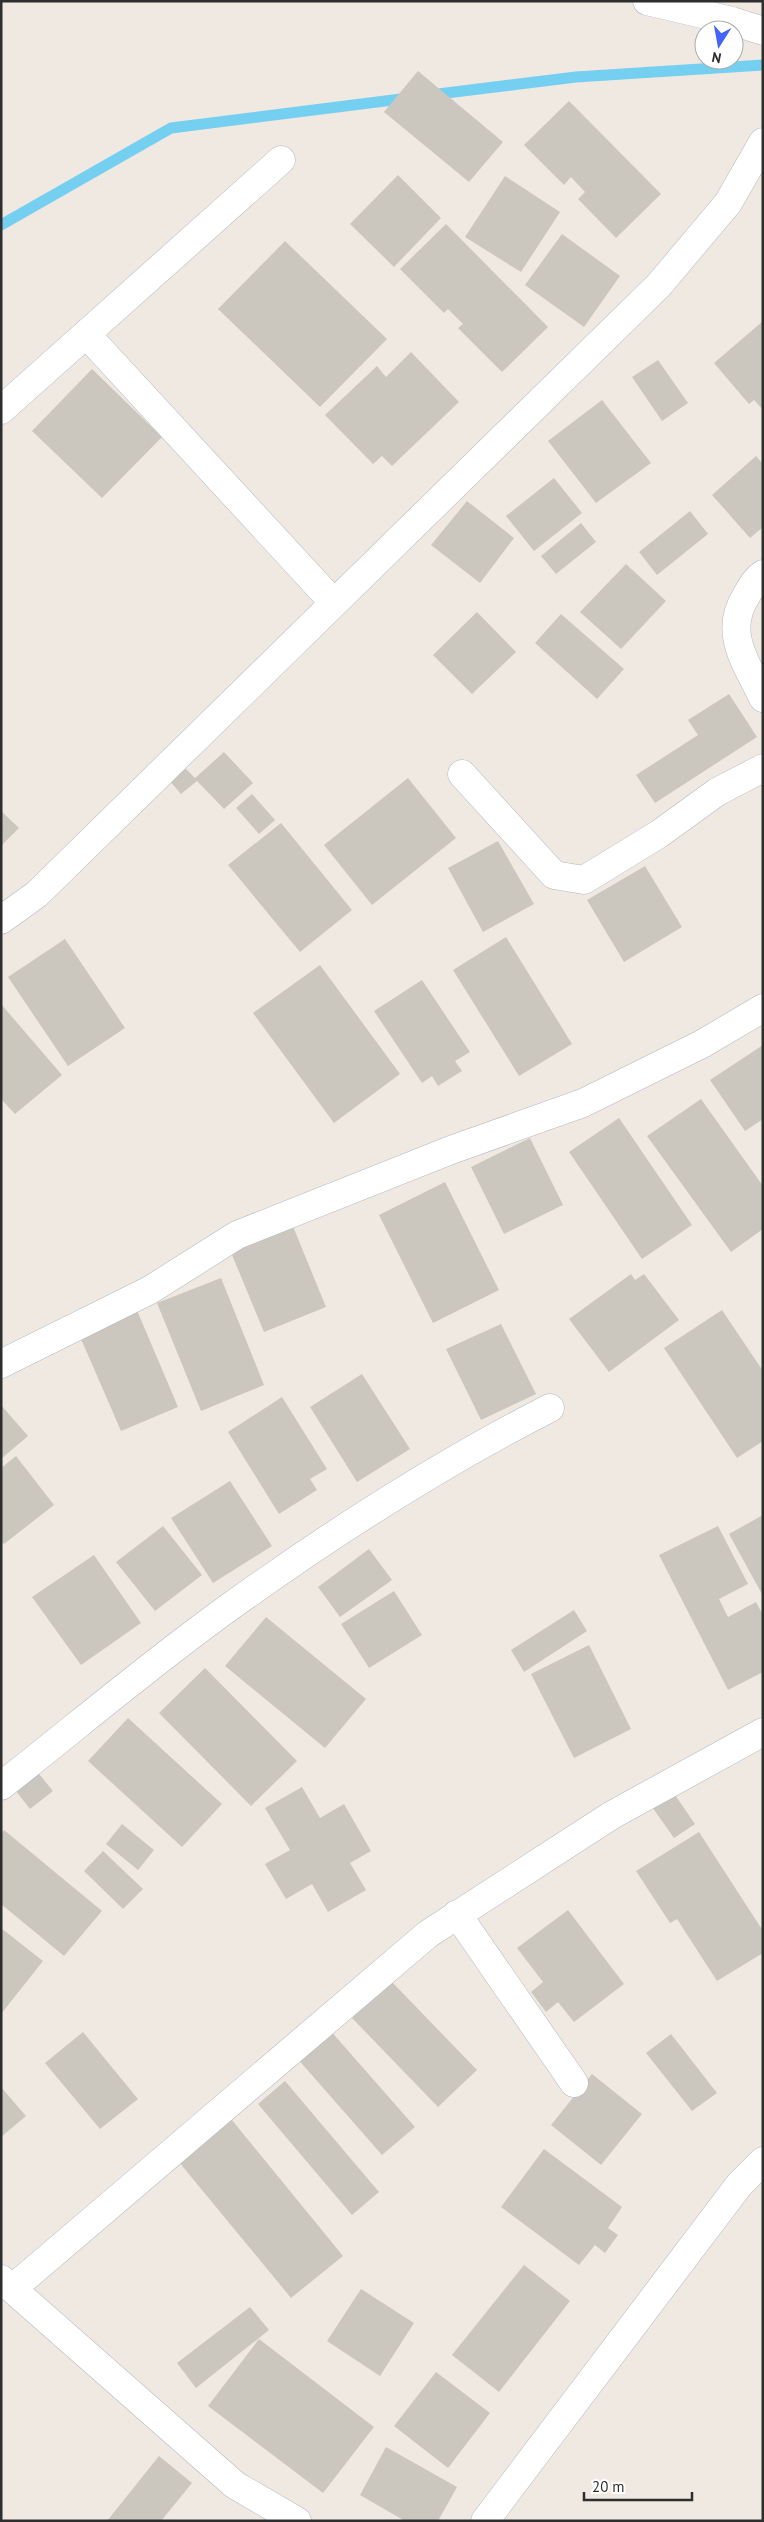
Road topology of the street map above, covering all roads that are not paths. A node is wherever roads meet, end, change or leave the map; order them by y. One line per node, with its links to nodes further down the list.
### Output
1 (647, 1): 2 (street)
2 (763, 31)
3 (763, 142): 8 (street)
4 (281, 160): 5 (street)
5 (86, 334): 6 (street); 8 (street)
6 (1, 410)
7 (763, 574): 9 (street)
8 (334, 603): 12 (street)
9 (763, 698)
10 (763, 768): 11 (street)
11 (462, 774)
12 (1, 920)
13 (763, 1008): 14 (street)
14 (1, 1364)
15 (550, 1408): 17 (street)
16 (763, 1732): 18 (street)
17 (1, 1786)
18 (457, 1914): 19 (street); 21 (street)
19 (574, 2083)
20 (763, 2161): 23 (street)
21 (7, 2284): 22 (street)
22 (298, 2521)
23 (485, 2521)

